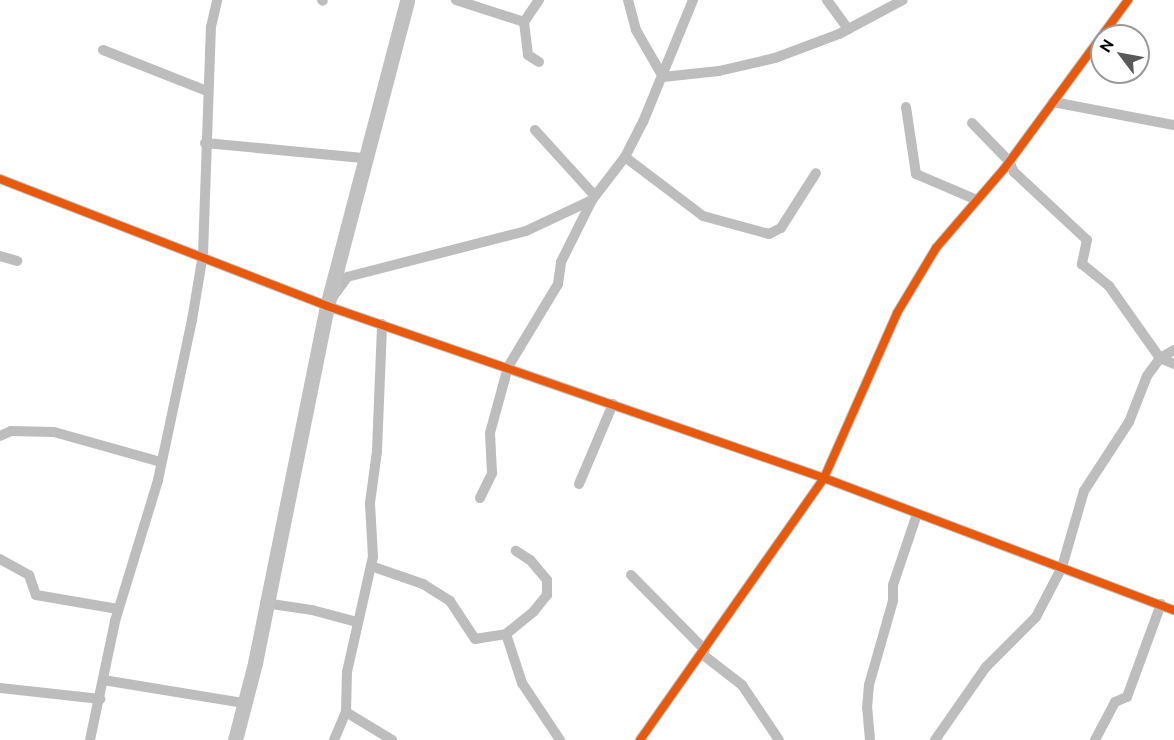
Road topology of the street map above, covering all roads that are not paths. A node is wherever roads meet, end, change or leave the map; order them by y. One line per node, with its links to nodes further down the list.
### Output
1 (217, 0): 15 (street)
2 (406, 0): 23 (street)
3 (456, 0): 10 (street)
4 (539, 0): 10 (street)
5 (628, 0): 14 (street)
6 (693, 0): 14 (street)
7 (827, 0): 11 (street)
8 (903, 0): 11 (street)
9 (1128, 0): 16 (street)
10 (524, 22): 13 (street)
11 (848, 29): 14 (street)
12 (103, 50): 15 (street)
13 (539, 62)
14 (663, 77): 22 (street)
15 (207, 91): 21 (street)
16 (1053, 102): 19 (street); 24 (street)
17 (906, 107): 28 (street)
18 (972, 123): 24 (street)
19 (1174, 125)
20 (535, 130): 27 (street)
21 (205, 143): 23 (street); 29 (street)
22 (625, 157): 25 (street); 27 (street)
23 (365, 159): 32 (street)
24 (1009, 162): 28 (street); 35 (street)
25 (816, 173)
26 (0, 179): 29 (street)
27 (594, 198): 32 (street); 37 (street)
28 (977, 200): 41 (street)
29 (203, 254): 32 (street); 40 (street)
30 (0, 256): 31 (street)
31 (17, 261)
32 (327, 306): 33 (street); 50 (street)
33 (382, 324): 37 (street); 47 (street)
34 (1174, 350): 35 (street)
35 (1160, 358): 36 (street); 48 (street)
36 (1174, 364)
37 (508, 366): 38 (street); 43 (street)
38 (613, 404): 41 (street); 42 (street)
39 (0, 436): 40 (street)
40 (161, 462): 53 (street)
41 (824, 478): 44 (street); 56 (street)
42 (579, 484)
43 (480, 498)
44 (917, 514): 48 (street); 69 (street)
45 (516, 552): 55 (street)
46 (0, 560): 53 (street)
47 (371, 566): 54 (street); 55 (street)
48 (1062, 567): 51 (street); 70 (street)
49 (631, 575): 56 (street)
50 (265, 603): 54 (street); 60 (street)
51 (1161, 604): 52 (street); 71 (street)
52 (1173, 608)
53 (118, 609): 57 (street)
54 (357, 622): 61 (street)
55 (506, 634): 66 (street)
56 (704, 652): 67 (street); 68 (street)
57 (103, 680): 59 (street); 60 (street)
58 (0, 688): 59 (street)
59 (100, 699): 62 (street)
60 (244, 703): 63 (street)
61 (346, 712): 64 (street); 65 (street)
62 (90, 740)
63 (235, 740)
64 (334, 740)
65 (392, 740)
66 (560, 740)
67 (640, 740)
68 (778, 740)
69 (870, 740)
70 (935, 740)
71 (1095, 740)

